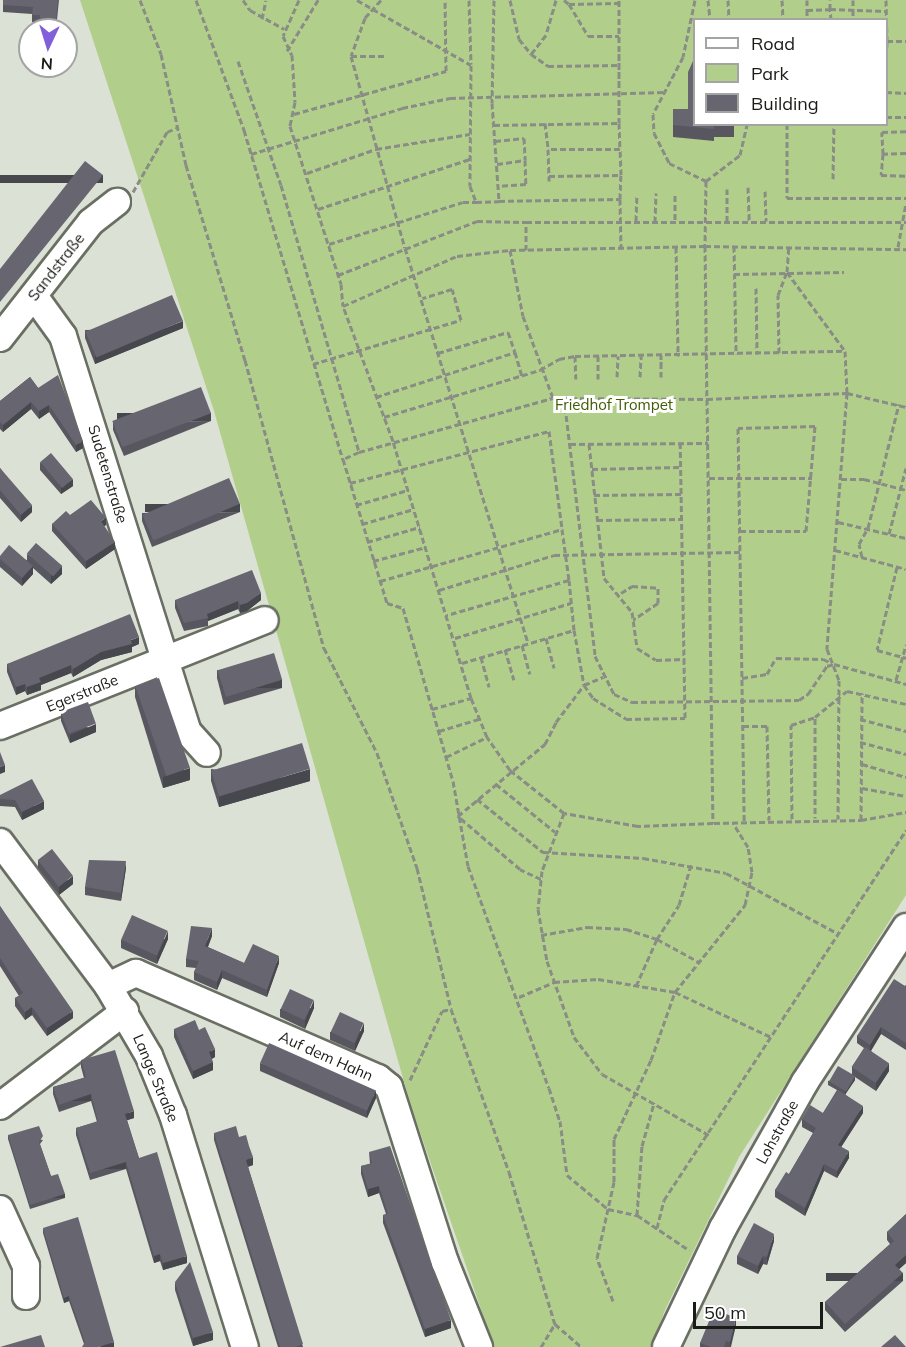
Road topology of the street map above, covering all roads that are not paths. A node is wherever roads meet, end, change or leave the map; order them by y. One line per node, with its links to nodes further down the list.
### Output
1 (117, 202): 2 (street, Sandstraße)
2 (34, 296): 3 (street, Sandstraße); 5 (street, Sudetenstraße)
3 (0, 338)
4 (265, 620): 5 (street, Egerstraße)
5 (165, 660): 6 (street, Egerstraße); 7 (street)
6 (0, 726)
7 (207, 753)
8 (0, 842): 10 (street, Lange Straße)
9 (906, 927): 17 (street, Lohstraße)
10 (108, 986): 11 (street, Lange Straße); 16 (street, Auf dem Hahn)
11 (125, 1011): 12 (street); 15 (street, Lange Straße)
12 (0, 1106)
13 (0, 1209): 14 (street)
14 (26, 1296)
15 (245, 1347)
16 (479, 1347)
17 (666, 1347)

